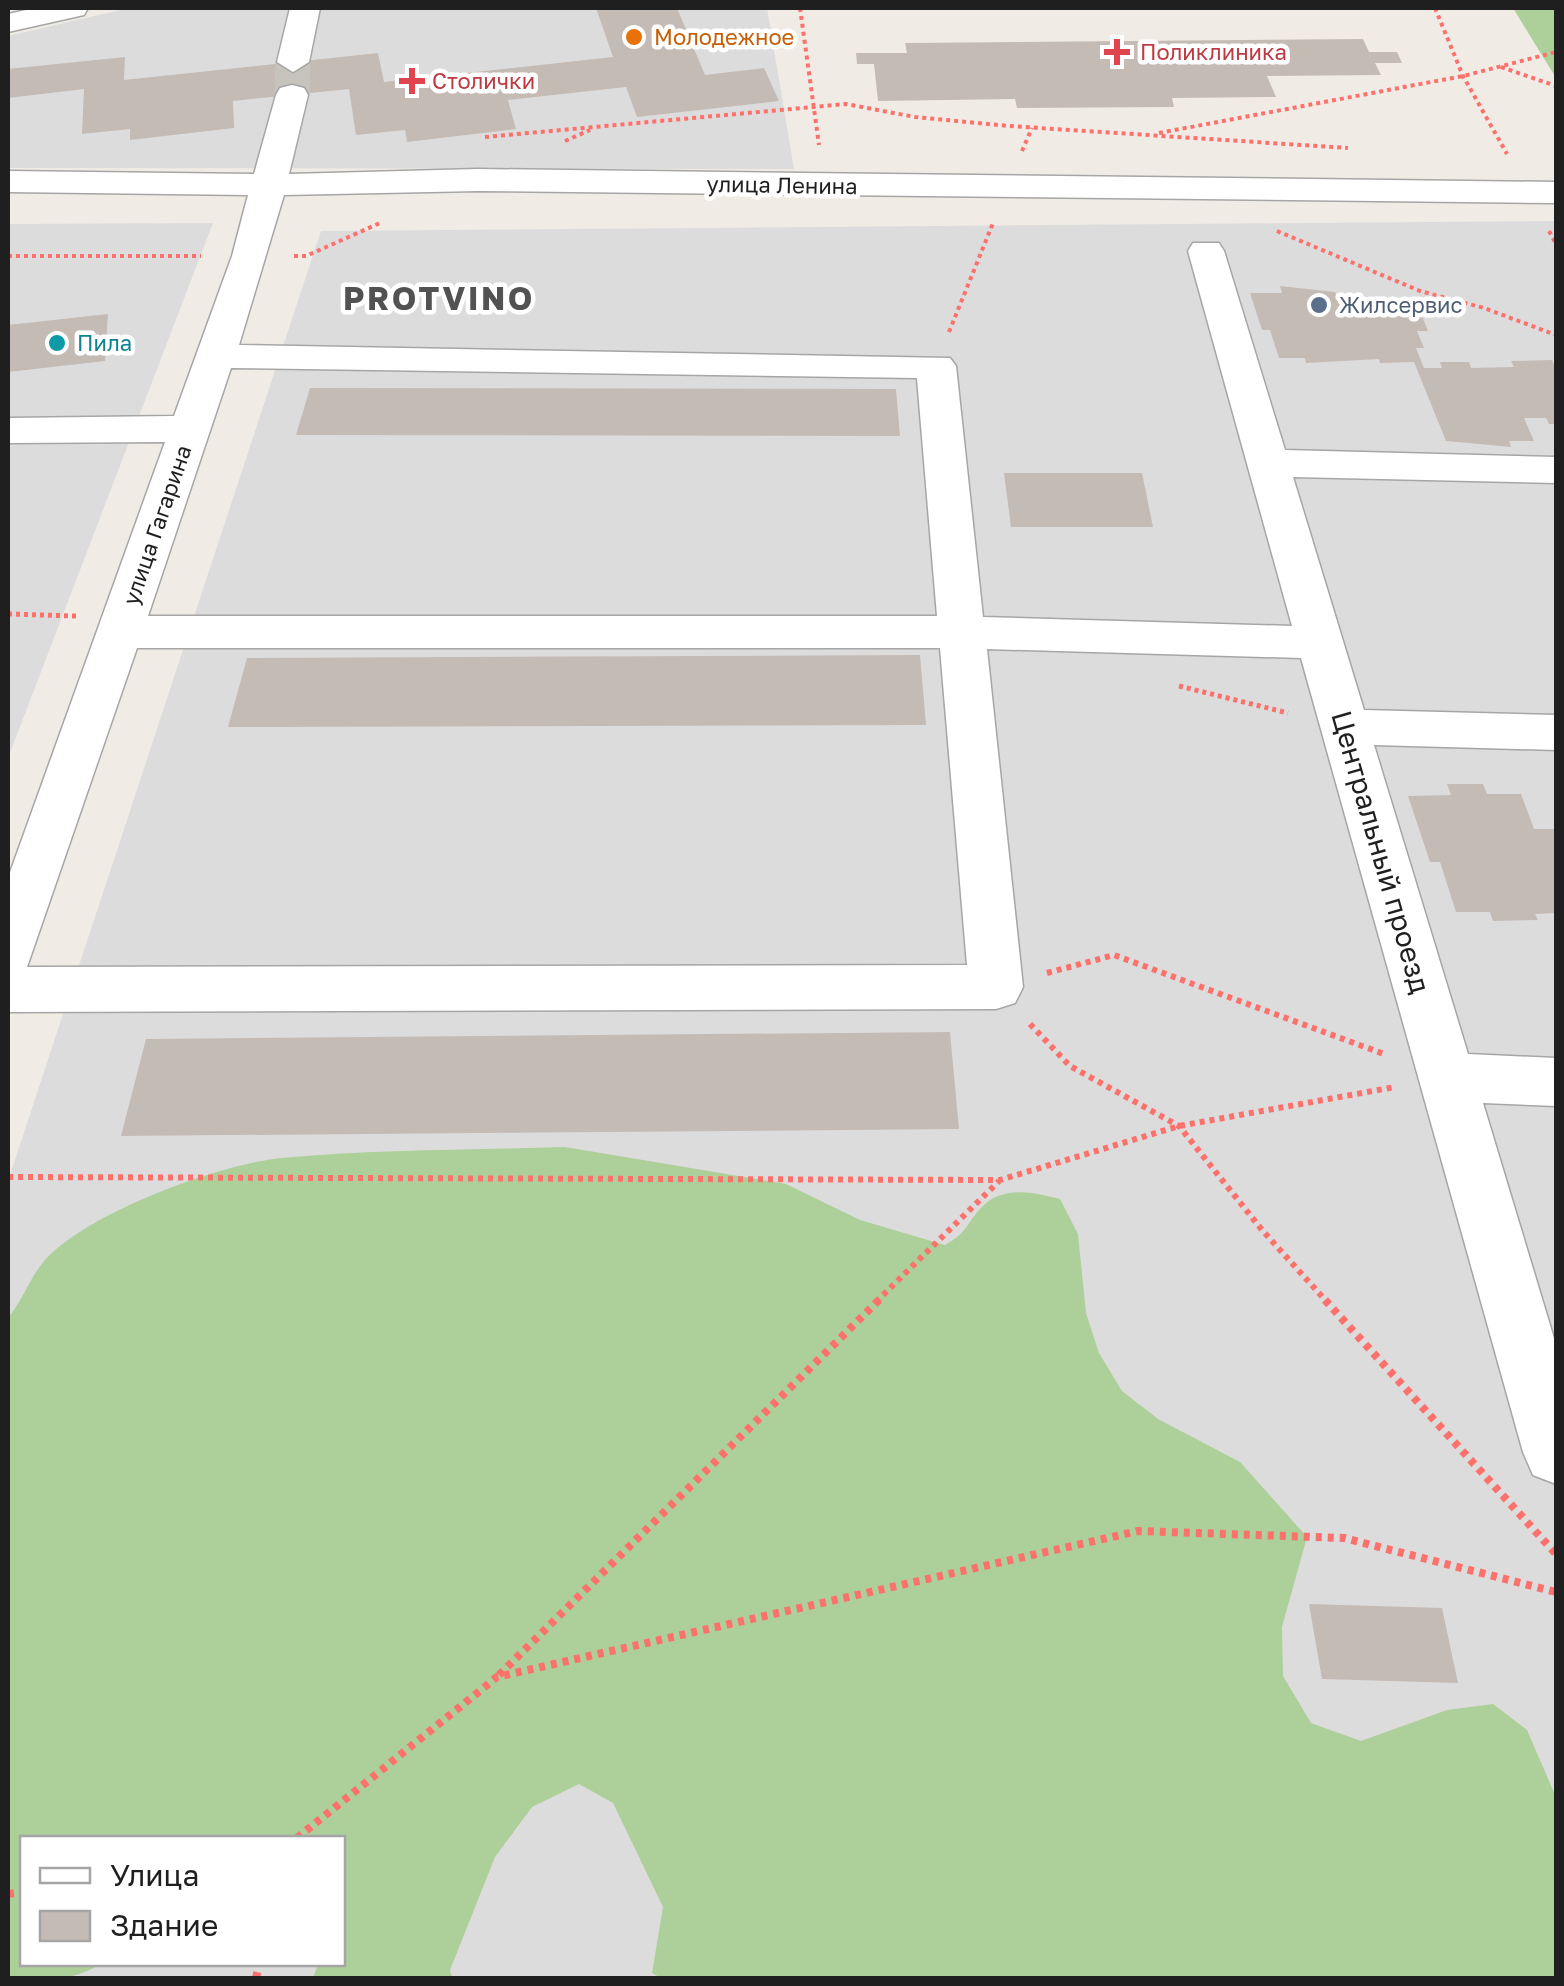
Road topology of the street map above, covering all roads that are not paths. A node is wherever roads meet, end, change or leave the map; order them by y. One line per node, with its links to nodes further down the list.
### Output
1 (72, 8): 3 (street)
2 (306, 8): 5 (street, улица Гагарина)
3 (8, 23)
4 (8, 181): 5 (street, улица Ленина)
5 (272, 185): 6 (street, улица Ленина); 8 (street, улица Гагарина)
6 (1542, 192)
7 (1206, 251): 11 (street, Центральный проезд)
8 (216, 356): 9 (street, улица Гагарина); 14 (street)
9 (190, 429): 10 (street); 13 (street, улица Гагарина)
10 (8, 430)
11 (1267, 463): 12 (street); 15 (street, Центральный проезд)
12 (1556, 470)
13 (122, 625): 14 (street); 18 (street, улица Гагарина)
14 (959, 632): 15 (street); 19 (street)
15 (1320, 643): 16 (street, Центральный проезд)
16 (1344, 727): 17 (street); 20 (street, Центральный проезд)
17 (1556, 732)
18 (8, 952)
19 (8, 990)
20 (1447, 1077): 21 (street); 22 (street, Центральный проезд)
21 (1556, 1082)
22 (1556, 1452)

